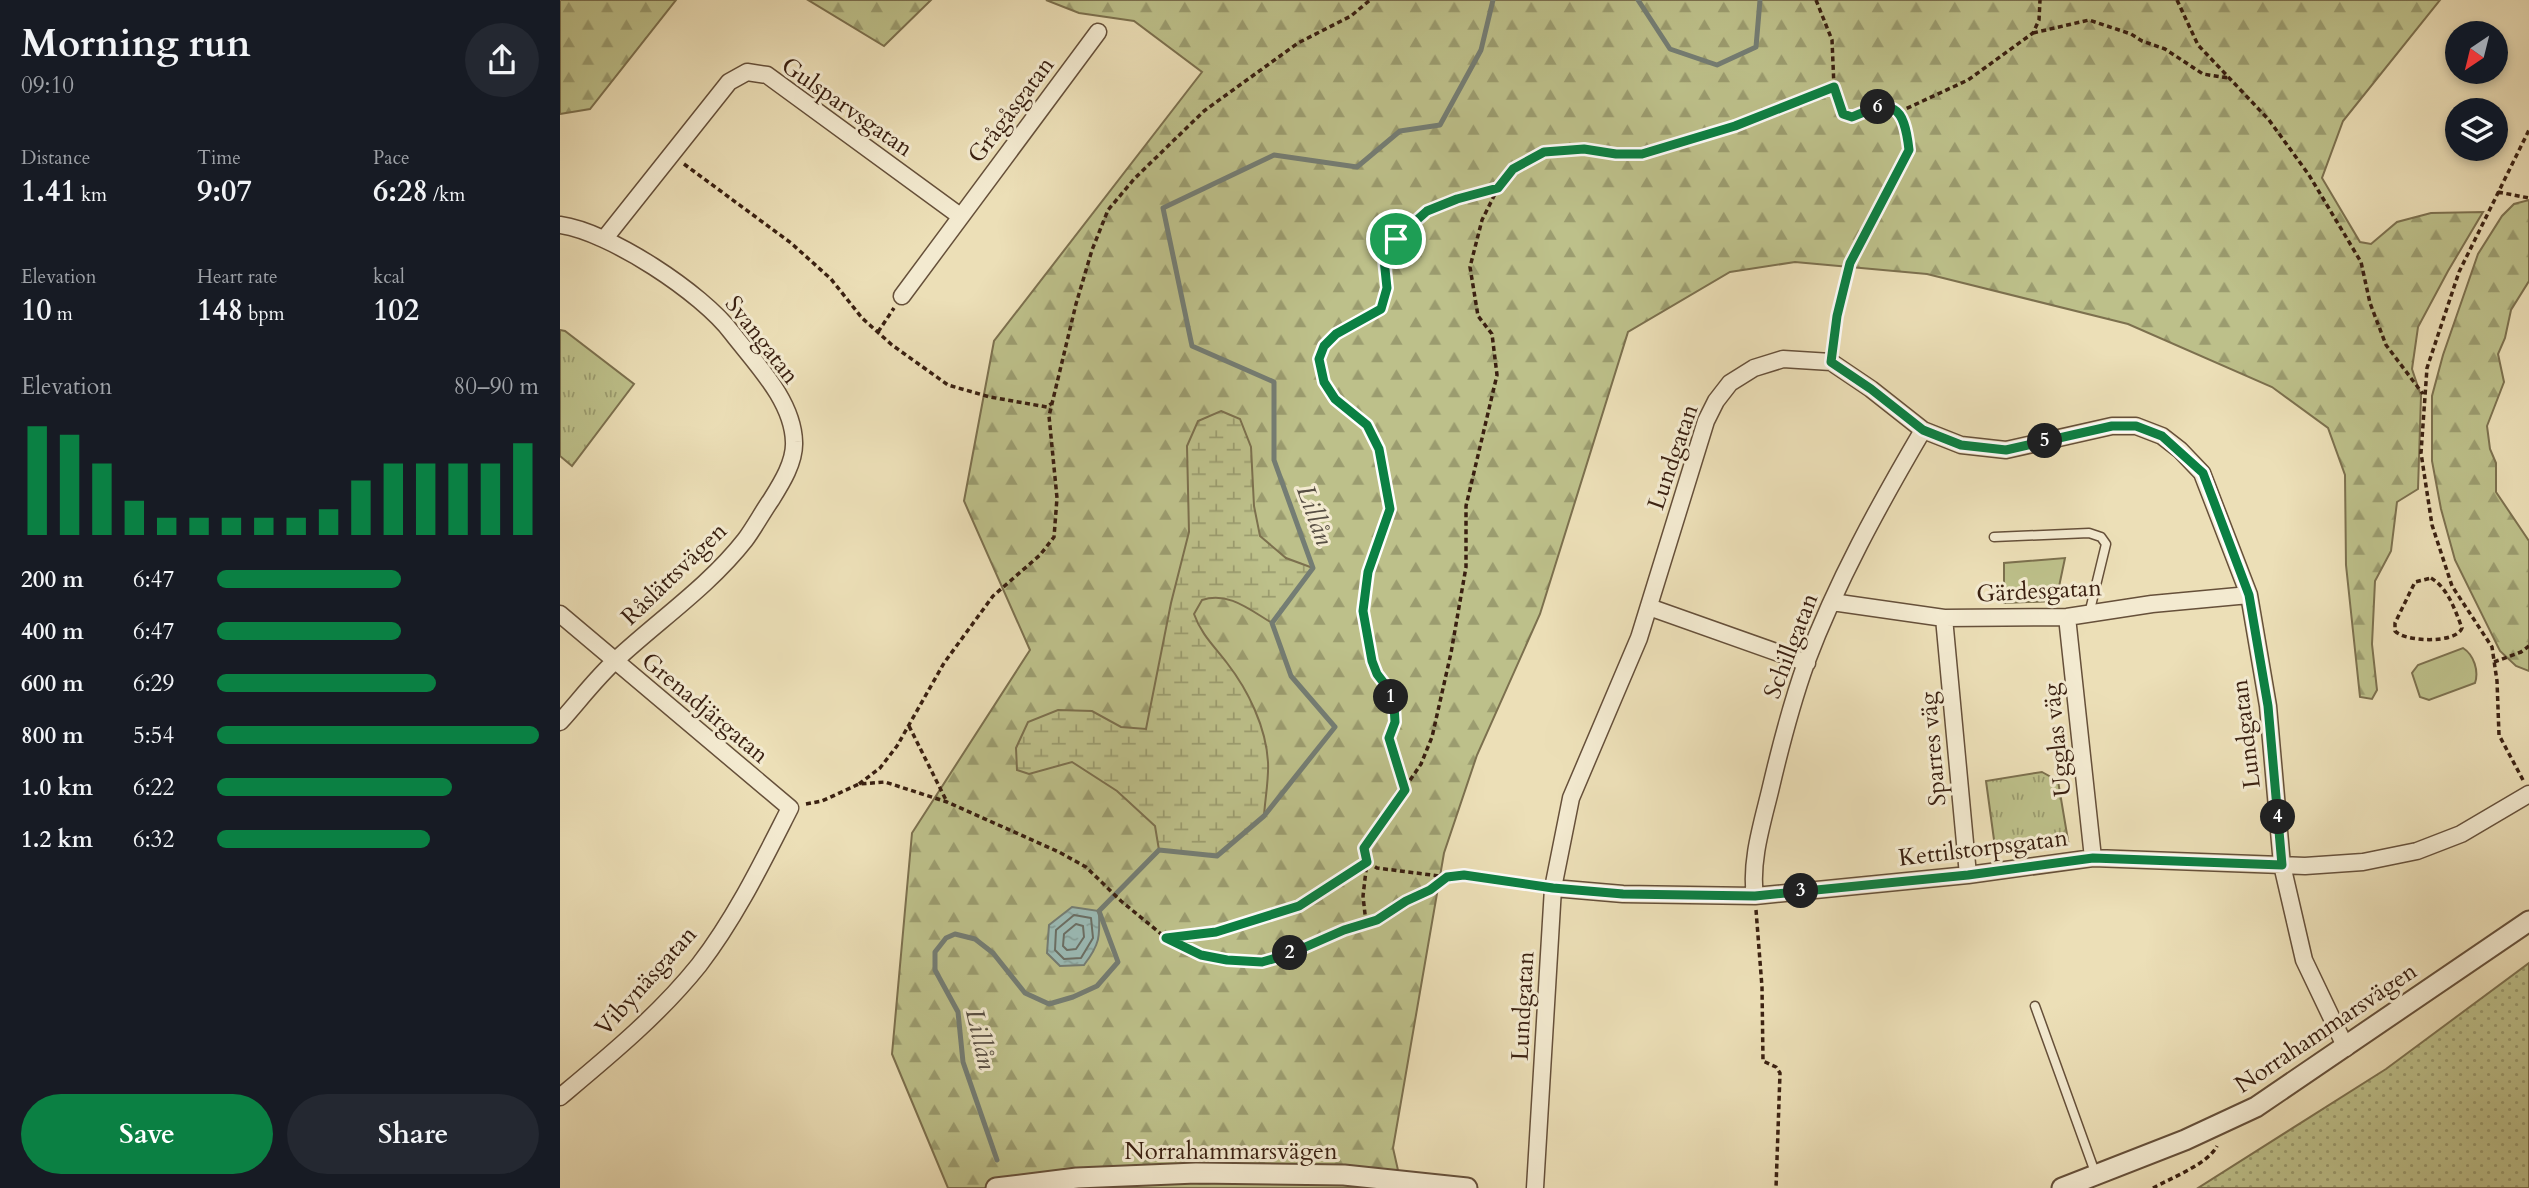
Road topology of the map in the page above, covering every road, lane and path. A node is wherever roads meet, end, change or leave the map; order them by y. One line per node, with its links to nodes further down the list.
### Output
1 (1370, 0): 22 (path)
2 (1816, 0): 8 (path)
3 (2040, 0): 6 (path)
4 (2177, 0): 7 (path)
5 (1098, 32): 15 (street, Grågåsgatan)
6 (2033, 33): 7 (path); 9 (path)
7 (2230, 79): 21 (path)
8 (1834, 87): 9 (path); 12 (path)
9 (1899, 112): 20 (path)
10 (2529, 130): 13 (path)
11 (672, 155): 15 (street, Gulsparvsgatan); 17 (street, Gulsparvsgatan); 19 (path)
12 (1498, 188): 42 (path); 42 (path)
13 (2498, 192): 14 (path); 21 (path)
14 (2529, 198)
15 (960, 216): 18 (street, Grågåsgatan)
16 (560, 225): 17 (street, Svangatan)
17 (605, 238): 24 (street, Svangatan)
18 (902, 296): 19 (path)
19 (878, 332): 22 (path)
20 (1831, 362): 23 (street, Lundgatan); 28 (street, Lundgatan)
21 (2424, 395): 36 (path)
22 (1053, 401): 39 (path)
23 (1923, 430): 26 (street, Lundgatan); 27 (street, Schillgatan)
24 (795, 443): 35 (street, Råslättsvägen)
25 (1994, 537): 30 (lane)
26 (2249, 595): 30 (street, Gärdesgatan); 47 (street, Lundgatan)
27 (1832, 602): 32 (street, Gärdesgatan); 37 (street, Schillgatan)
28 (1649, 607): 37 (street); 50 (street, Lundgatan)
29 (560, 614): 35 (street, Grenadjärgatan)
30 (2089, 614): 31 (street, Gärdesgatan)
31 (2067, 617): 32 (street, Gärdesgatan); 45 (street, Ugglas väg)
32 (1944, 618): 48 (street, Sparres väg)
33 (2459, 622): 33 (path)
34 (2529, 646): 36 (path)
35 (614, 661): 38 (street, Råslättsvägen); 44 (street, Grenadjärgatan)
36 (2494, 662): 41 (path)
37 (1807, 663): 51 (street, Schillgatan)
38 (560, 722)
39 (909, 726): 40 (path); 43 (path)
40 (859, 784): 43 (path); 44 (path)
41 (2526, 787): 47 (street, Kettilstorpsgatan)
42 (1405, 790): 46 (path)
43 (947, 802): 54 (path)
44 (790, 808): 57 (street, Vibynäsgatan)
45 (2093, 858): 47 (street, Kettilstorpsgatan); 48 (street, Kettilstorpsgatan)
46 (1367, 862): 49 (path); 53 (path); 54 (path)
47 (2282, 865): 56 (street, Lundgatan)
48 (1968, 875): 51 (street, Kettilstorpsgatan)
49 (1447, 877): 50 (path); 53 (path)
50 (1553, 888): 51 (street, Kettilstorpsgatan); 63 (street, Lundgatan)
51 (1755, 896): 64 (path)
52 (2529, 920): 56 (street, Norrahammarsvägen)
53 (1366, 923): 54 (path)
54 (1166, 938)
55 (2035, 1006): 59 (lane)
56 (2346, 1048): 59 (street, Norrahammarsvägen)
57 (560, 1097)
58 (2221, 1138): 66 (path)
59 (2096, 1175): 65 (street, Norrahammarsvägen)
60 (996, 1188): 61 (street, Norrahammarsvägen)
61 (1459, 1188): 62 (street, Norrahammarsvägen)
62 (1467, 1188)
63 (1535, 1188)
64 (1776, 1188)
65 (2063, 1188)
66 (2153, 1188)

